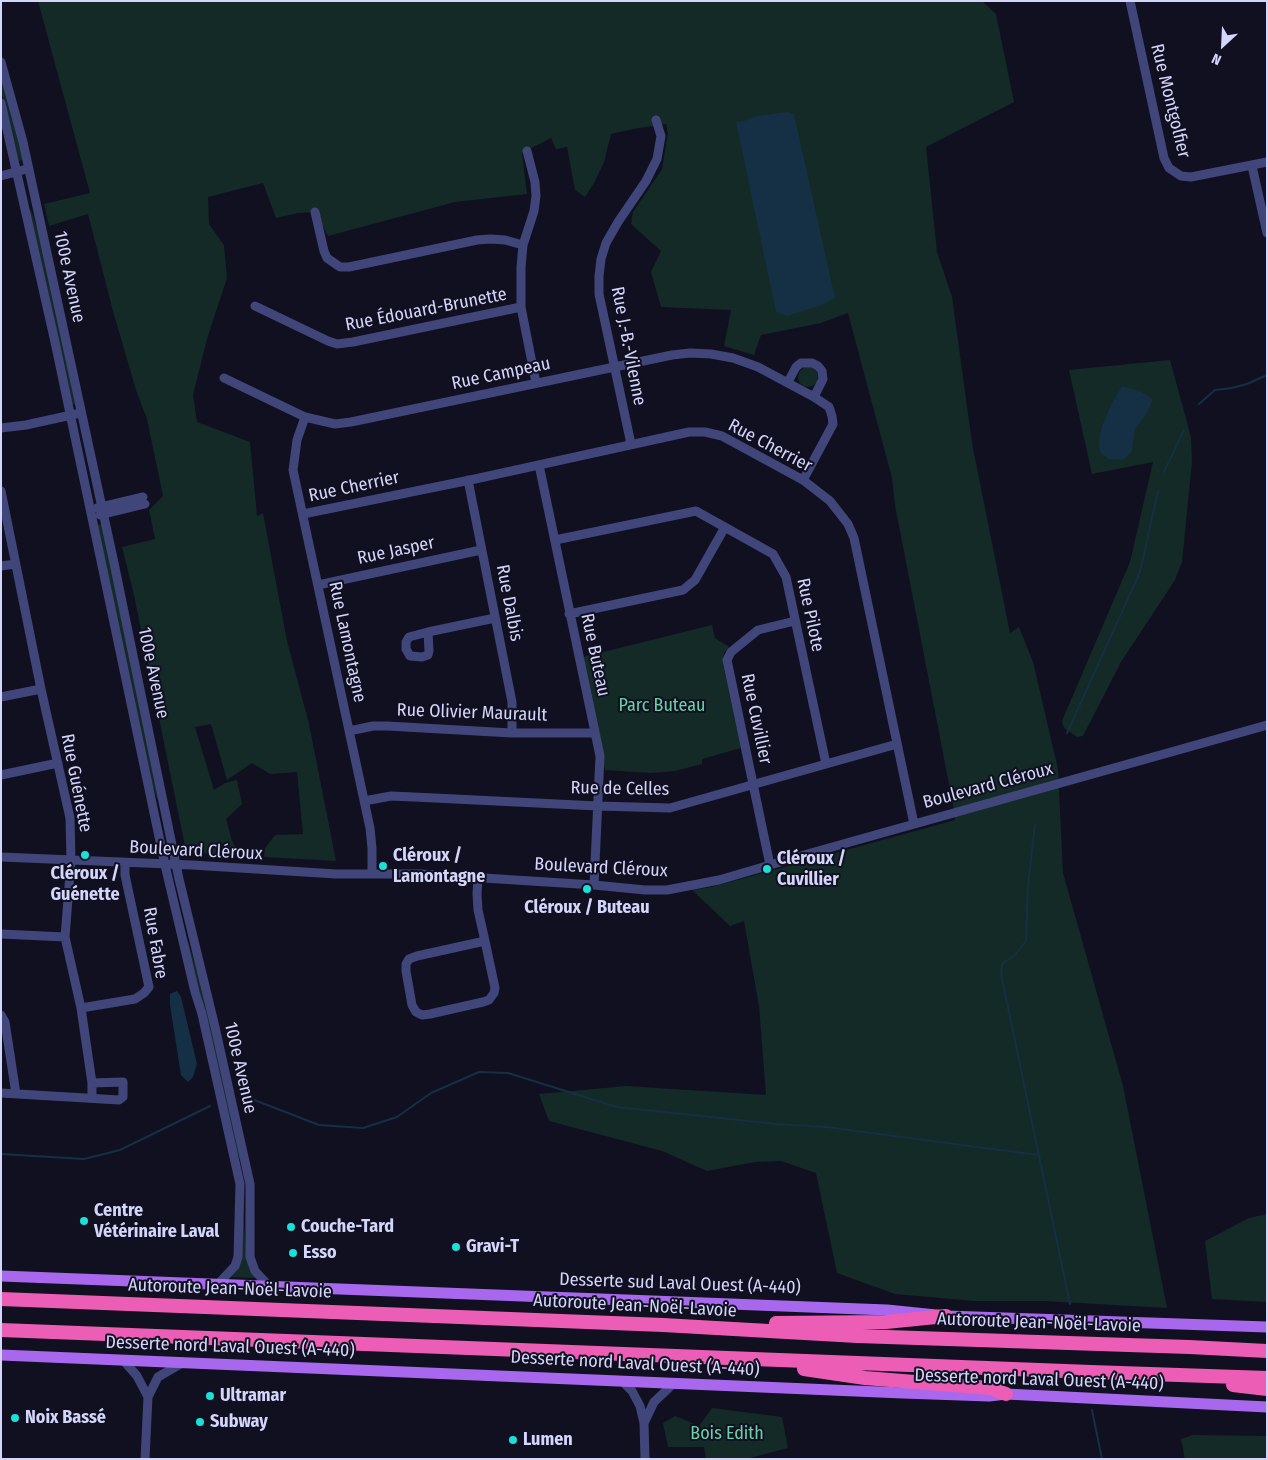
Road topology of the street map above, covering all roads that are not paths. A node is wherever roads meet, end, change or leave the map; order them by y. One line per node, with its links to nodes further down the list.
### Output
1 (1130, 1): 7 (street, Rue Montgolfier)
2 (1, 62): 8 (street, 100e Avenue)
3 (1, 103): 9 (street, 100e Avenue)
4 (656, 120): 16 (street, Rue J.-B.-Vilenne)
5 (528, 151): 13 (street)
6 (1267, 162): 7 (street, Rue Montgolfier)
7 (1252, 166): 12 (street)
8 (28, 169): 9 (street); 21 (street, 100e Avenue)
9 (18, 172): 10 (street); 22 (street, 100e Avenue)
10 (1, 176)
11 (315, 212): 13 (street)
12 (1267, 233)
13 (524, 245): 15 (street)
14 (255, 306): 15 (street, Rue Édouard-Brunette)
15 (521, 307): 19 (street)
16 (614, 368): 18 (street, Rue Campeau); 19 (street, Rue Campeau); 25 (street, Rue J.-B.-Vilenne)
17 (224, 378): 23 (street, Rue Campeau)
18 (788, 382): 20 (street, Rue Campeau); 20 (street)
19 (536, 383): 23 (street, Rue Campeau)
20 (814, 397): 28 (street, Rue Campeau)
21 (81, 413): 22 (street); 31 (street, 100e Avenue)
22 (70, 416): 24 (street); 32 (street, 100e Avenue)
23 (306, 417): 33 (street, Rue Lamontagne)
24 (1, 428)
25 (631, 444): 26 (street, Rue Cherrier); 28 (street, Rue Cherrier)
26 (539, 465): 27 (street, Rue Cherrier); 35 (street, Rue Buteau)
27 (468, 480): 33 (street, Rue Cherrier); 36 (street, Rue Dalbis)
28 (803, 480): 50 (street, Rue Cherrier)
29 (2, 494): 37 (street, Rue Guénette)
30 (144, 500): 31 (street)
31 (102, 510): 32 (street); 63 (street, 100e Avenue)
32 (91, 513): 61 (street, 100e Avenue)
33 (303, 514): 39 (street, Rue Lamontagne)
34 (726, 527): 35 (street, Rue Pilote); 40 (street); 42 (street, Rue Pilote)
35 (555, 540): 40 (street, Rue Buteau)
36 (481, 550): 39 (street, Rue Jasper); 41 (street, Rue Dalbis)
37 (15, 564): 38 (street); 44 (street, Rue Guénette)
38 (1, 566)
39 (318, 585): 47 (street, Rue Lamontagne)
40 (569, 614): 48 (street, Rue Buteau)
41 (495, 618): 43 (street); 49 (street, Rue Dalbis)
42 (795, 621): 52 (street, Rue Pilote); 54 (street, Rue Cuvillier)
43 (428, 632)
44 (41, 689): 45 (street); 51 (street, Rue Guénette)
45 (1, 697)
46 (1267, 725): 57 (street, Boulevard Cléroux)
47 (349, 731): 49 (street, Rue Olivier Maurault); 55 (street, Rue Lamontagne)
48 (594, 732): 49 (street, Rue Olivier Maurault); 56 (street, Rue Buteau)
49 (512, 733)
50 (897, 744): 52 (street, Rue de Celles); 57 (street, Rue Cherrier)
51 (58, 763): 53 (street); 59 (street, Rue Guénette)
52 (826, 764): 54 (street, Rue de Celles)
53 (1, 775)
54 (754, 786): 56 (street, Rue de Celles); 62 (street, Rue Cuvillier)
55 (364, 801): 56 (street, Rue de Celles); 64 (street, Rue Lamontagne)
56 (598, 806): 66 (street, Rue Buteau)
57 (914, 824): 62 (street, Boulevard Cléroux)
58 (1, 857): 59 (street, Boulevard Cléroux)
59 (71, 860): 60 (street, Boulevard Cléroux); 68 (street, Rue Guénette)
60 (124, 863): 61 (street, Boulevard Cléroux); 70 (street, Rue Fabre)
61 (165, 864): 63 (street, Boulevard Cléroux); 77 (street, 100e Avenue)
62 (770, 864): 66 (street, Boulevard Cléroux)
63 (177, 865): 64 (street, Boulevard Cléroux); 78 (street, 100e Avenue)
64 (372, 874): 65 (street, Boulevard Cléroux)
65 (478, 877): 66 (street, Boulevard Cléroux); 69 (street)
66 (594, 885)
67 (1, 934): 68 (street)
68 (65, 937): 70 (street, Rue Guénette)
69 (485, 941): 69 (street)
70 (81, 1008): 72 (street, Rue Guénette)
71 (1, 1015): 74 (street)
72 (92, 1083): 75 (street, Rue Guénette); 75 (street)
73 (1, 1093): 74 (street)
74 (16, 1094): 75 (street)
75 (92, 1098)
76 (1, 1276): 77 (main road, Desserte sud Laval Ouest (A-440))
77 (218, 1284): 78 (main road, Desserte sud Laval Ouest (A-440))
78 (270, 1286): 80 (main road, Desserte sud Laval Ouest (A-440))
79 (1, 1299): 81 (highway, Autoroute Jean-Noël-Lavoie)
80 (946, 1316): 81 (highway); 82 (main road, Desserte sud Laval Ouest (A-440))
81 (663, 1325): 85 (highway, Autoroute Jean-Noël-Lavoie)
82 (1267, 1327)
83 (1, 1330): 88 (highway)
84 (1267, 1343): 85 (highway)
85 (1189, 1347): 86 (highway, Autoroute Jean-Noël-Lavoie)
86 (1267, 1351)
87 (1, 1355): 89 (main road, Desserte nord Laval Ouest (A-440))
88 (731, 1358): 91 (highway); 96 (highway)
89 (123, 1360): 90 (main road, Desserte nord Laval Ouest (A-440)); 97 (street)
90 (185, 1362): 93 (main road, Desserte nord Laval Ouest (A-440)); 97 (street)
91 (1162, 1375): 92 (highway); 95 (highway)
92 (1267, 1378)
93 (622, 1381): 94 (main road, Desserte nord Laval Ouest (A-440)); 99 (street)
94 (673, 1384): 96 (main road, Desserte nord Laval Ouest (A-440)); 99 (street)
95 (1267, 1390)
96 (1006, 1394): 98 (main road, Desserte nord Laval Ouest (A-440))
97 (148, 1397): 100 (street)
98 (1267, 1407)
99 (644, 1423): 101 (street)
100 (145, 1459)
101 (645, 1459)

